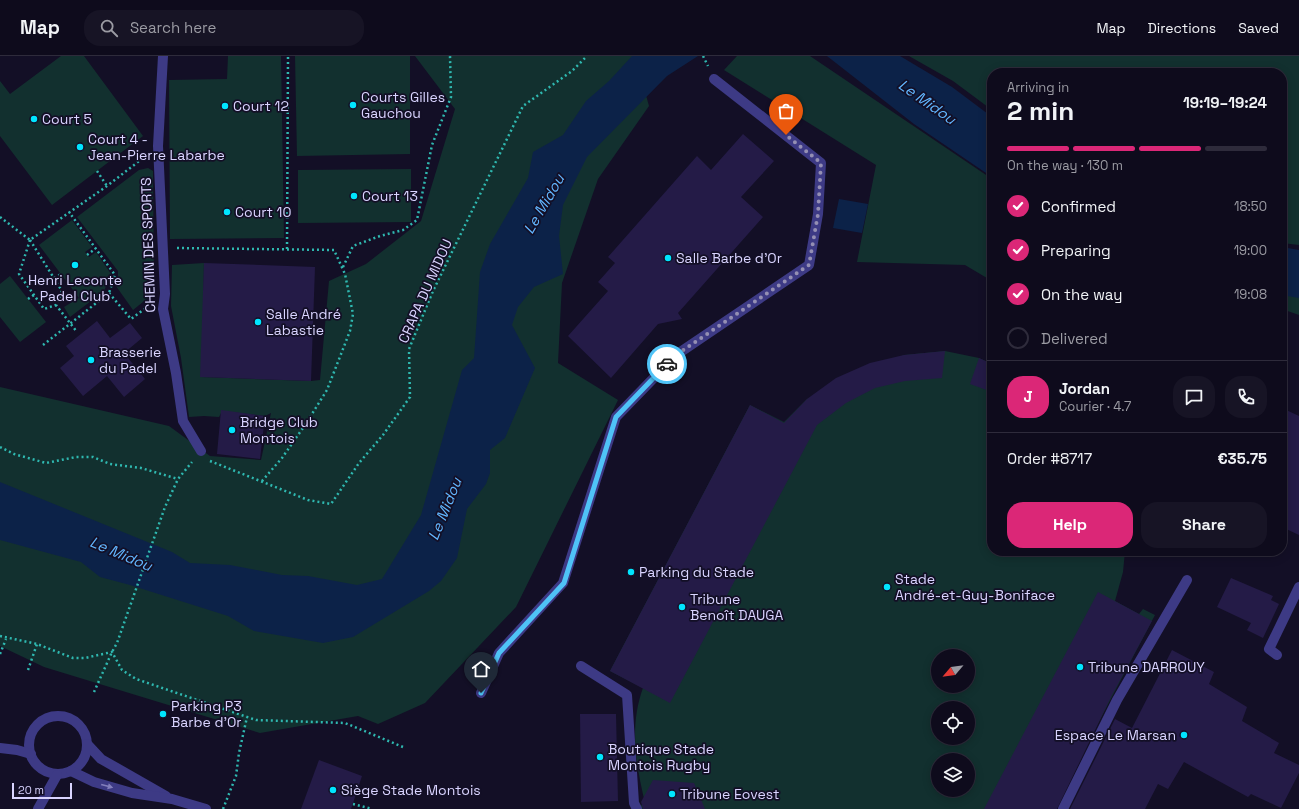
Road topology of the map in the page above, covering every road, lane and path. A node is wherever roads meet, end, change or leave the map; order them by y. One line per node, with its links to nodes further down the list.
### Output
1 (163, 56): 6 (street, CHEMIN DES SPORTS)
2 (288, 56): 14 (path)
3 (450, 56): 16 (path)
4 (587, 56): 30 (path, CRAPA DU MIDOU)
5 (714, 79): 42 (street)
6 (158, 146): 8 (path); 12 (street, CHEMIN DES SPORTS)
7 (96, 171): 8 (path)
8 (107, 186): 9 (path)
9 (69, 212): 11 (path); 13 (path)
10 (0, 217): 11 (path)
11 (30, 240): 18 (path); 21 (path)
12 (163, 248): 14 (path); 20 (street, CHEMIN DES SPORTS)
13 (95, 249): 15 (path); 19 (path)
14 (287, 249): 16 (path)
15 (87, 254)
16 (342, 268): 30 (path)
17 (61, 274): 18 (path)
18 (54, 278): 23 (path)
19 (109, 293): 20 (path); 24 (path)
20 (165, 294): 28 (street, CHEMIN DES SPORTS)
21 (34, 295): 22 (path); 23 (path)
22 (28, 299)
23 (56, 305): 24 (path)
24 (70, 324): 25 (path); 26 (path)
25 (77, 332)
26 (43, 345)
27 (0, 447): 29 (path)
28 (199, 454): 29 (path); 30 (path, CRAPA DU MIDOU)
29 (178, 479): 36 (path)
30 (262, 481)
31 (1187, 580): 57 (street)
32 (1299, 588): 38 (street)
33 (0, 636): 34 (path)
34 (6, 638): 35 (path); 37 (path)
35 (37, 644): 36 (path); 40 (path)
36 (112, 652): 41 (path); 43 (path)
37 (0, 654)
38 (1277, 655)
39 (581, 666): 56 (street)
40 (28, 670)
41 (94, 692)
42 (481, 693)
43 (247, 717): 45 (path); 54 (path)
44 (87, 744): 47 (street); 48 (street); 50 (street)
45 (403, 747)
46 (0, 748): 47 (street)
47 (31, 754): 49 (street)
48 (71, 771): 49 (street); 50 (street, one-way to 50)
49 (57, 775): 52 (street)
50 (172, 799): 53 (street)
51 (353, 804): 55 (path)
52 (38, 809)
53 (206, 809)
54 (223, 809)
55 (372, 809)
56 (637, 809)
57 (1063, 809)

